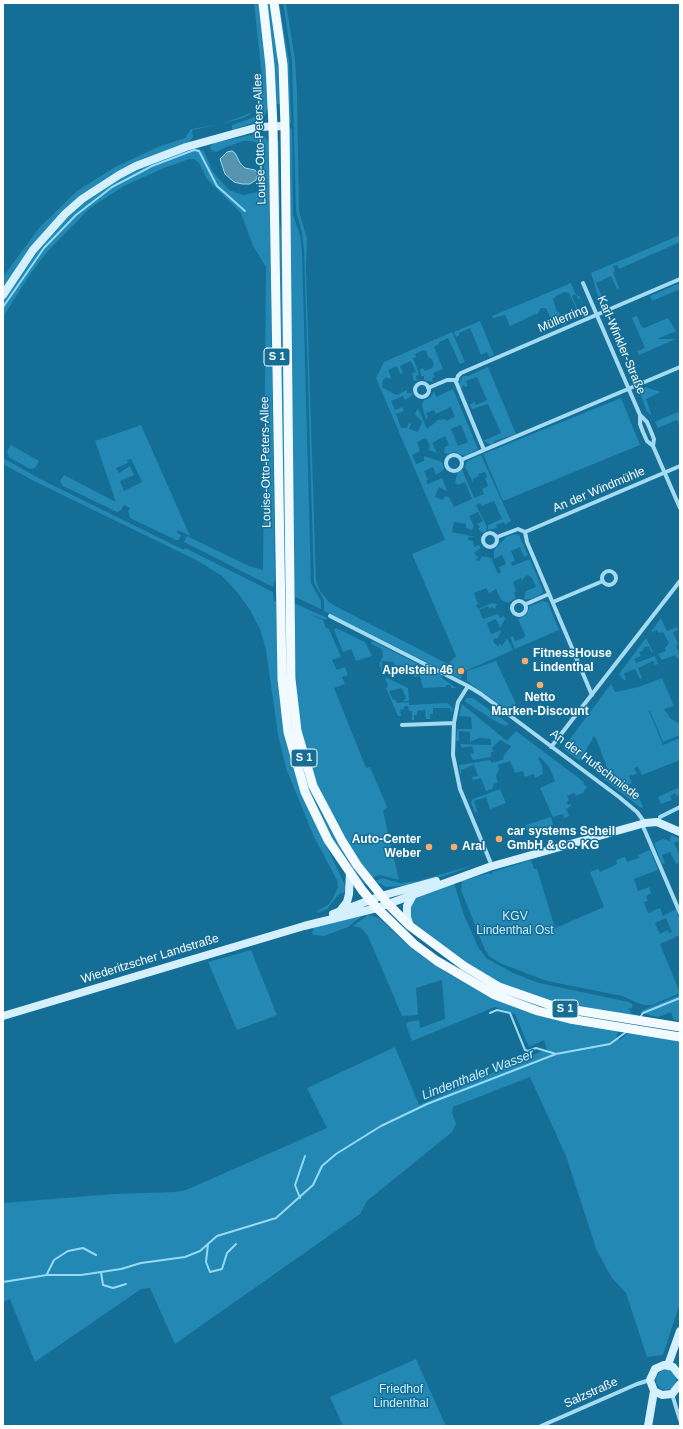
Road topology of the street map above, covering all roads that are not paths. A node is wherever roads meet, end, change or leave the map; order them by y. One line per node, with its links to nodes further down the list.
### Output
1 (263, 3): 3 (main road, Louise-Otto-Peters-Allee / S 1)
2 (274, 3): 4 (main road, Louise-Otto-Peters-Allee / S 1)
3 (273, 126): 4 (street); 7 (street); 38 (main road, Louise-Otto-Peters-Allee / S 1)
4 (285, 126): 40 (main road, Louise-Otto-Peters-Allee / S 1)
5 (680, 279): 8 (street, Müllerring)
6 (583, 283): 8 (street, Karl-Winkler-Straße)
7 (3, 295)
8 (597, 314): 10 (street, Müllerring); 12 (street, Karl-Winkler-Straße)
9 (680, 367): 12 (street)
10 (456, 380): 11 (street, Müllerring); 15 (street)
11 (428, 388)
12 (629, 389): 13 (street, Karl-Winkler-Straße); 15 (street)
13 (640, 415): 14 (street, Karl-Winkler-Straße); 14 (street, Karl-Winkler-Straße)
14 (653, 446): 18 (street, Karl-Winkler-Straße)
15 (484, 450): 16 (street)
16 (461, 460)
17 (680, 466): 18 (street, An der Windmühle)
18 (666, 472): 19 (street, Karl-Winkler-Straße); 20 (street, An der Windmühle)
19 (680, 508)
20 (525, 532): 21 (street, An der Windmühle); 24 (street)
21 (497, 537)
22 (602, 581): 25 (street)
23 (680, 581): 29 (street)
24 (549, 594): 25 (street); 26 (street)
25 (553, 602): 29 (street)
26 (526, 604)
27 (330, 616): 28 (street, An der Hufschmiede)
28 (468, 686): 30 (street); 32 (street, An der Hufschmiede)
29 (592, 694): 32 (street)
30 (454, 723): 31 (street); 37 (street)
31 (402, 725)
32 (551, 747): 35 (street, An der Hufschmiede)
33 (680, 807): 34 (street)
34 (660, 817)
35 (644, 823): 36 (street); 37 (street, Wiederitzscher Landstraße); 45 (street, An der Hufschmiede)
36 (680, 832)
37 (488, 867): 39 (street, Wiederitzscher Landstraße); 40 (street, Wiederitzscher Landstraße)
38 (350, 872): 41 (main road, Louise-Otto-Peters-Allee / S 1); 44 (street)
39 (413, 895): 42 (street, Wiederitzscher Landstraße); 47 (street)
40 (381, 896): 41 (street, Wiederitzscher Landstraße); 42 (main road, S 1)
41 (371, 900): 43 (main road, S 1); 44 (street, Wiederitzscher Landstraße)
42 (388, 904): 43 (street, Wiederitzscher Landstraße); 47 (main road, S 1)
43 (377, 908): 46 (street, Wiederitzscher Landstraße); 49 (main road, S 1)
44 (340, 912): 46 (street, Wiederitzscher Landstraße)
45 (680, 913)
46 (304, 926): 48 (street, Wiederitzscher Landstraße)
47 (410, 926): 49 (main road, S 1)
48 (3, 1016)
49 (633, 1024): 50 (main road, S 1); 51 (main road, S 1)
50 (680, 1027)
51 (680, 1037)
52 (680, 1331): 53 (street)
53 (668, 1365): 54 (street); 55 (street)
54 (680, 1375)
55 (650, 1380): 57 (street); 61 (street, Salzstraße)
56 (680, 1384): 58 (street)
57 (654, 1391): 59 (street); 62 (street)
58 (672, 1394): 59 (street); 60 (street)
59 (662, 1395): 62 (street)
60 (680, 1420)
61 (541, 1426)
62 (648, 1426)

